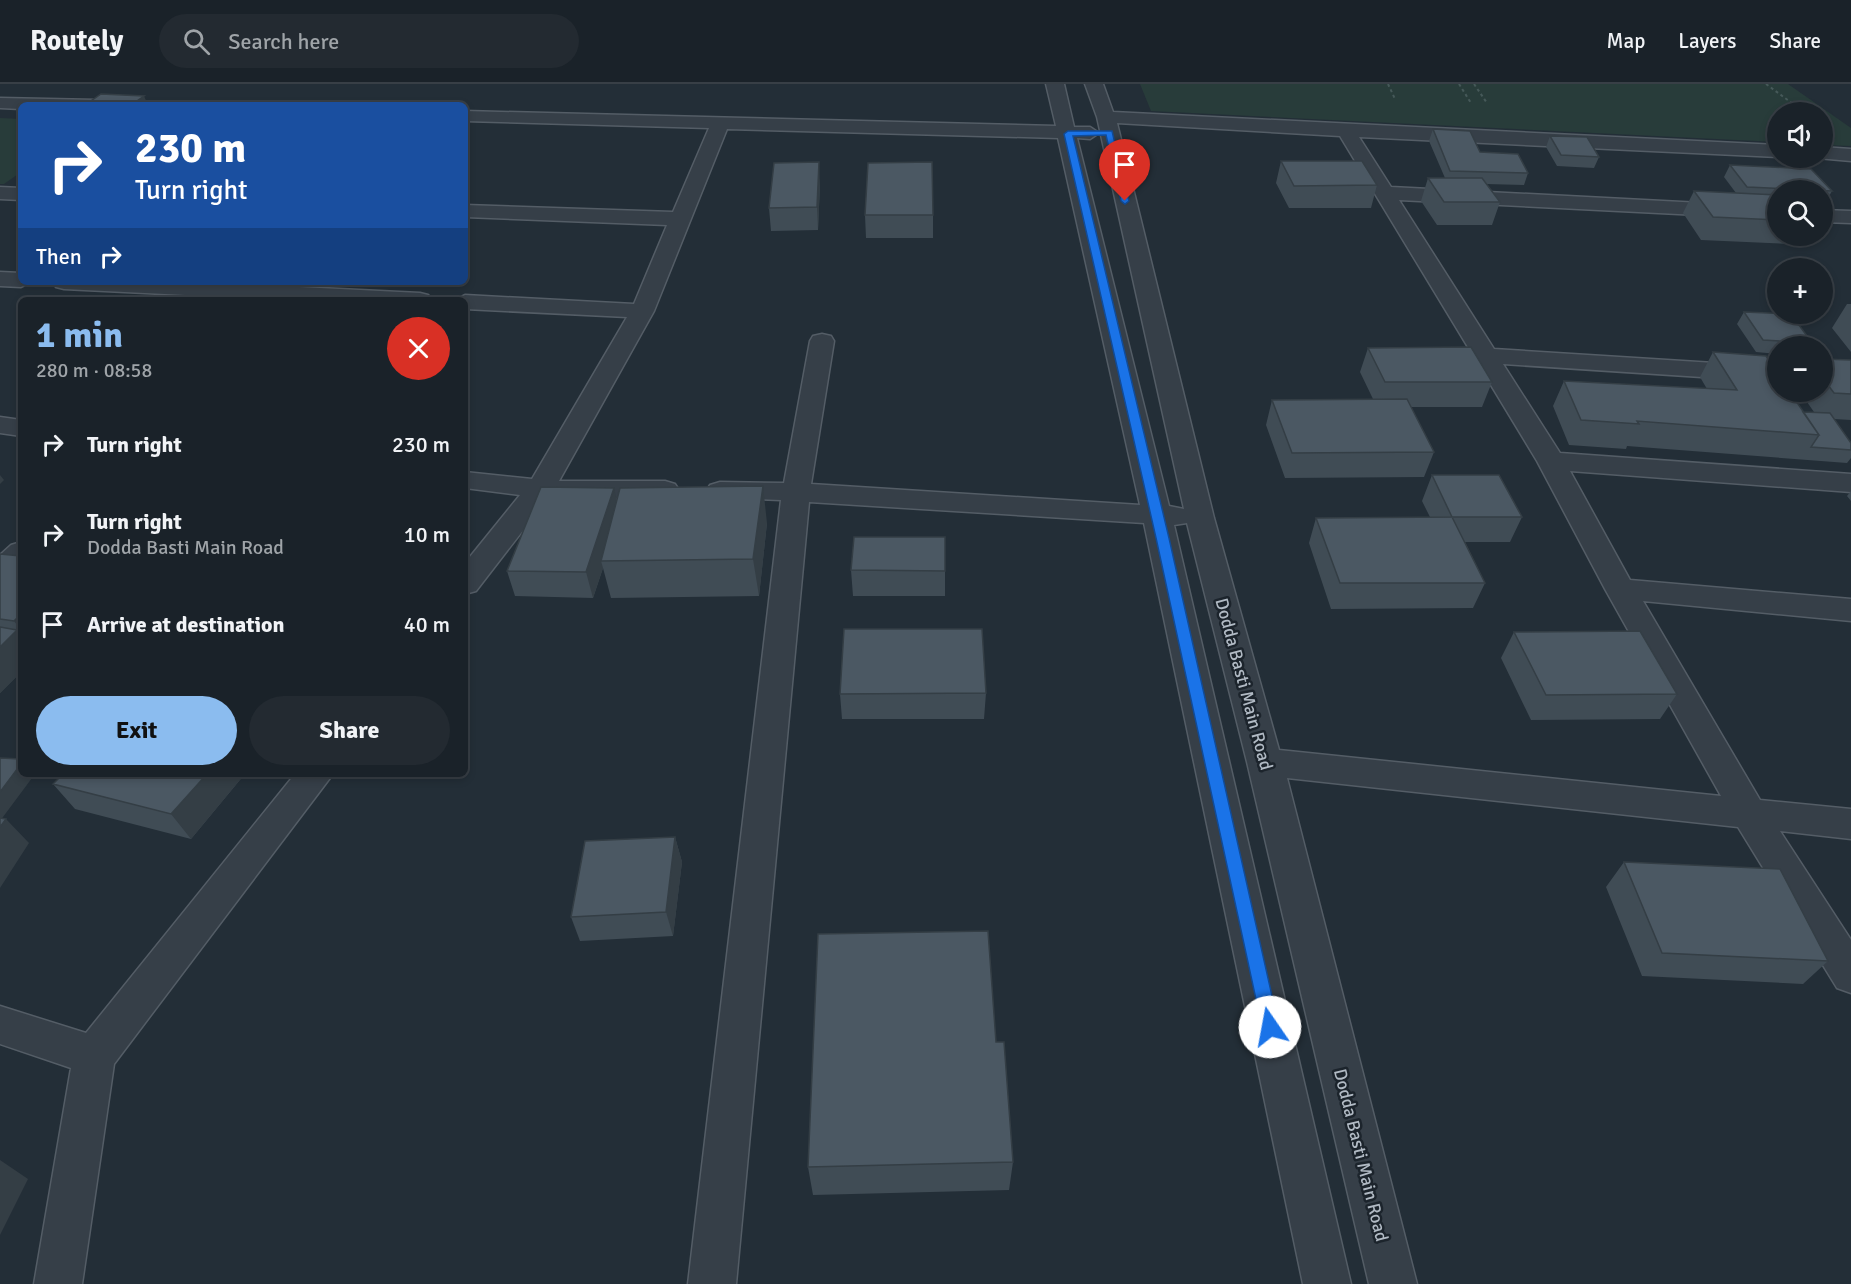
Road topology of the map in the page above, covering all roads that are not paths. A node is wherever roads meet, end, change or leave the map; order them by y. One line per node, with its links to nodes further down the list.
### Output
1 (1055, 84): 9 (street)
2 (1094, 84): 7 (street, Dodda Basti Main Road)
3 (0, 102): 4 (street)
4 (18, 103)
5 (468, 116): 6 (street)
6 (720, 124): 9 (street); 20 (street)
7 (1108, 125): 8 (street); 9 (street); 38 (street, Dodda Basti Main Road)
8 (1346, 130): 10 (street); 13 (street)
9 (1068, 134): 37 (street)
10 (1767, 150)
11 (1833, 153): 12 (street)
12 (1851, 154)
13 (1385, 193): 17 (street); 28 (street)
14 (0, 194): 15 (street)
15 (18, 194)
16 (468, 211): 20 (street)
17 (1767, 212)
18 (1833, 216): 19 (street)
19 (1851, 217)
20 (681, 219): 26 (street)
21 (0, 279): 22 (street)
22 (18, 280)
23 (123, 285): 24 (street)
24 (361, 297)
25 (468, 302): 26 (street)
26 (642, 311): 35 (street)
27 (822, 341): 36 (street)
28 (1488, 356): 29 (street); 32 (street)
29 (1767, 374)
30 (0, 425): 31 (street)
31 (18, 428)
32 (1551, 461): 34 (street); 42 (street)
33 (468, 480): 35 (street)
34 (1851, 483)
35 (540, 489): 36 (street); 41 (street)
36 (796, 492): 37 (street); 52 (street)
37 (1157, 515): 38 (street); 53 (street)
38 (1200, 518): 44 (street, Dodda Basti Main Road)
39 (18, 555): 40 (street)
40 (0, 572)
41 (468, 580)
42 (1620, 589): 43 (street); 46 (street)
43 (1851, 610)
44 (1265, 762): 46 (street); 54 (street, Dodda Basti Main Road)
45 (313, 777): 50 (street)
46 (1749, 813): 47 (street); 48 (street)
47 (1851, 824)
48 (1851, 975)
49 (0, 1025): 50 (street)
50 (94, 1056): 51 (street)
51 (58, 1284)
52 (712, 1284)
53 (1327, 1284)
54 (1393, 1284)

